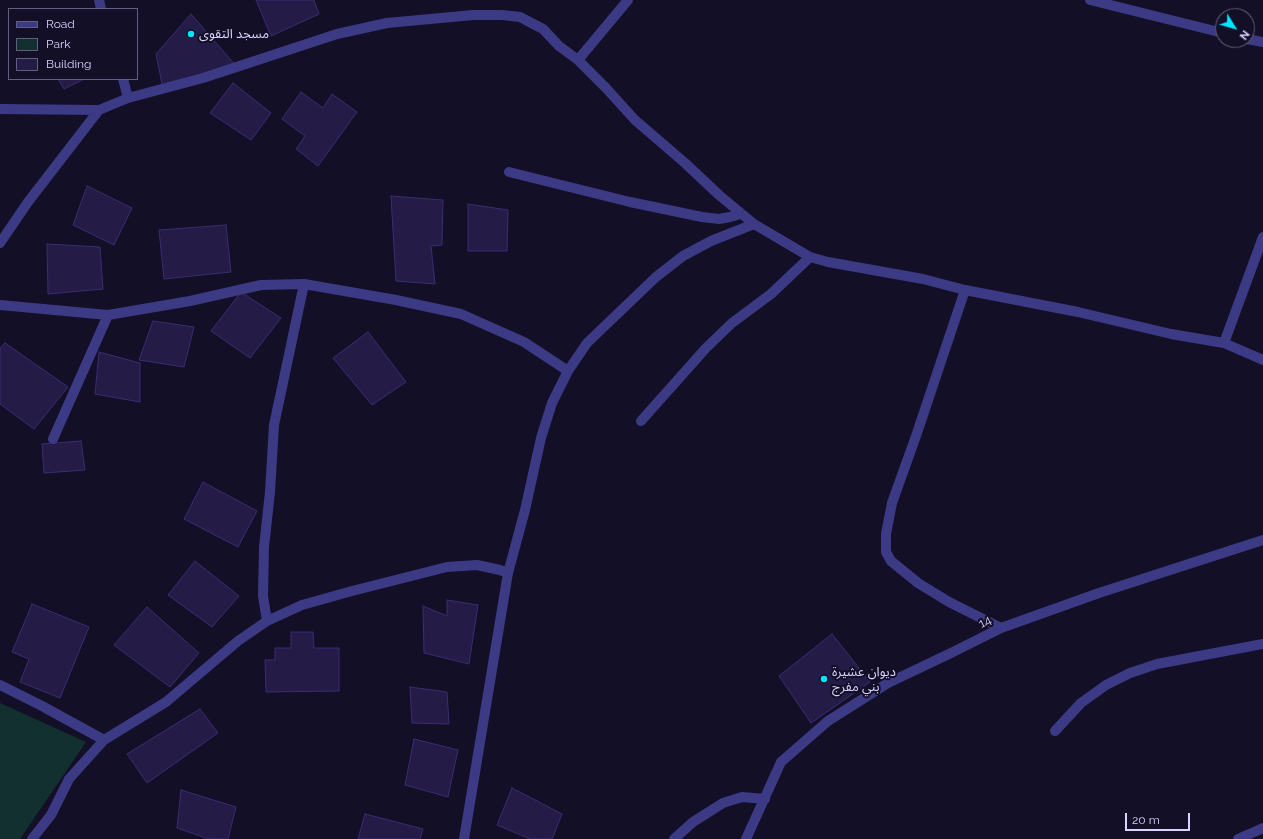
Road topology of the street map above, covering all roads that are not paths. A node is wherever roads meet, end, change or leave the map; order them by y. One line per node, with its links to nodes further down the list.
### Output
1 (628, 0): 4 (street)
2 (1090, 0): 3 (street)
3 (1215, 31)
4 (578, 60): 6 (street); 10 (street)
5 (122, 80): 6 (street)
6 (128, 98): 8 (street)
7 (0, 109): 8 (street)
8 (99, 110): 13 (street)
9 (509, 172): 10 (street)
10 (741, 214): 11 (street)
11 (754, 224): 14 (street); 21 (street)
12 (1263, 236): 19 (street)
13 (0, 243)
14 (810, 257): 16 (street); 22 (street)
15 (304, 284): 18 (street); 21 (street); 26 (street)
16 (965, 290): 19 (street); 27 (street)
17 (0, 305): 18 (street)
18 (108, 315): 23 (street)
19 (1224, 343): 20 (street)
20 (1263, 360)
21 (568, 370): 25 (street)
22 (640, 421)
23 (53, 439)
24 (1263, 540): 27 (street, 14)
25 (508, 573): 26 (street); 35 (street)
26 (267, 621): 31 (street)
27 (1001, 628): 32 (street, 14)
28 (1263, 644): 30 (street)
29 (0, 685): 31 (street)
30 (1055, 731)
31 (104, 740): 34 (street)
32 (765, 799): 36 (street); 37 (street, 14)
33 (1263, 828): 38 (street)
34 (32, 839)
35 (464, 839)
36 (674, 839)
37 (746, 839)
38 (1238, 839)

